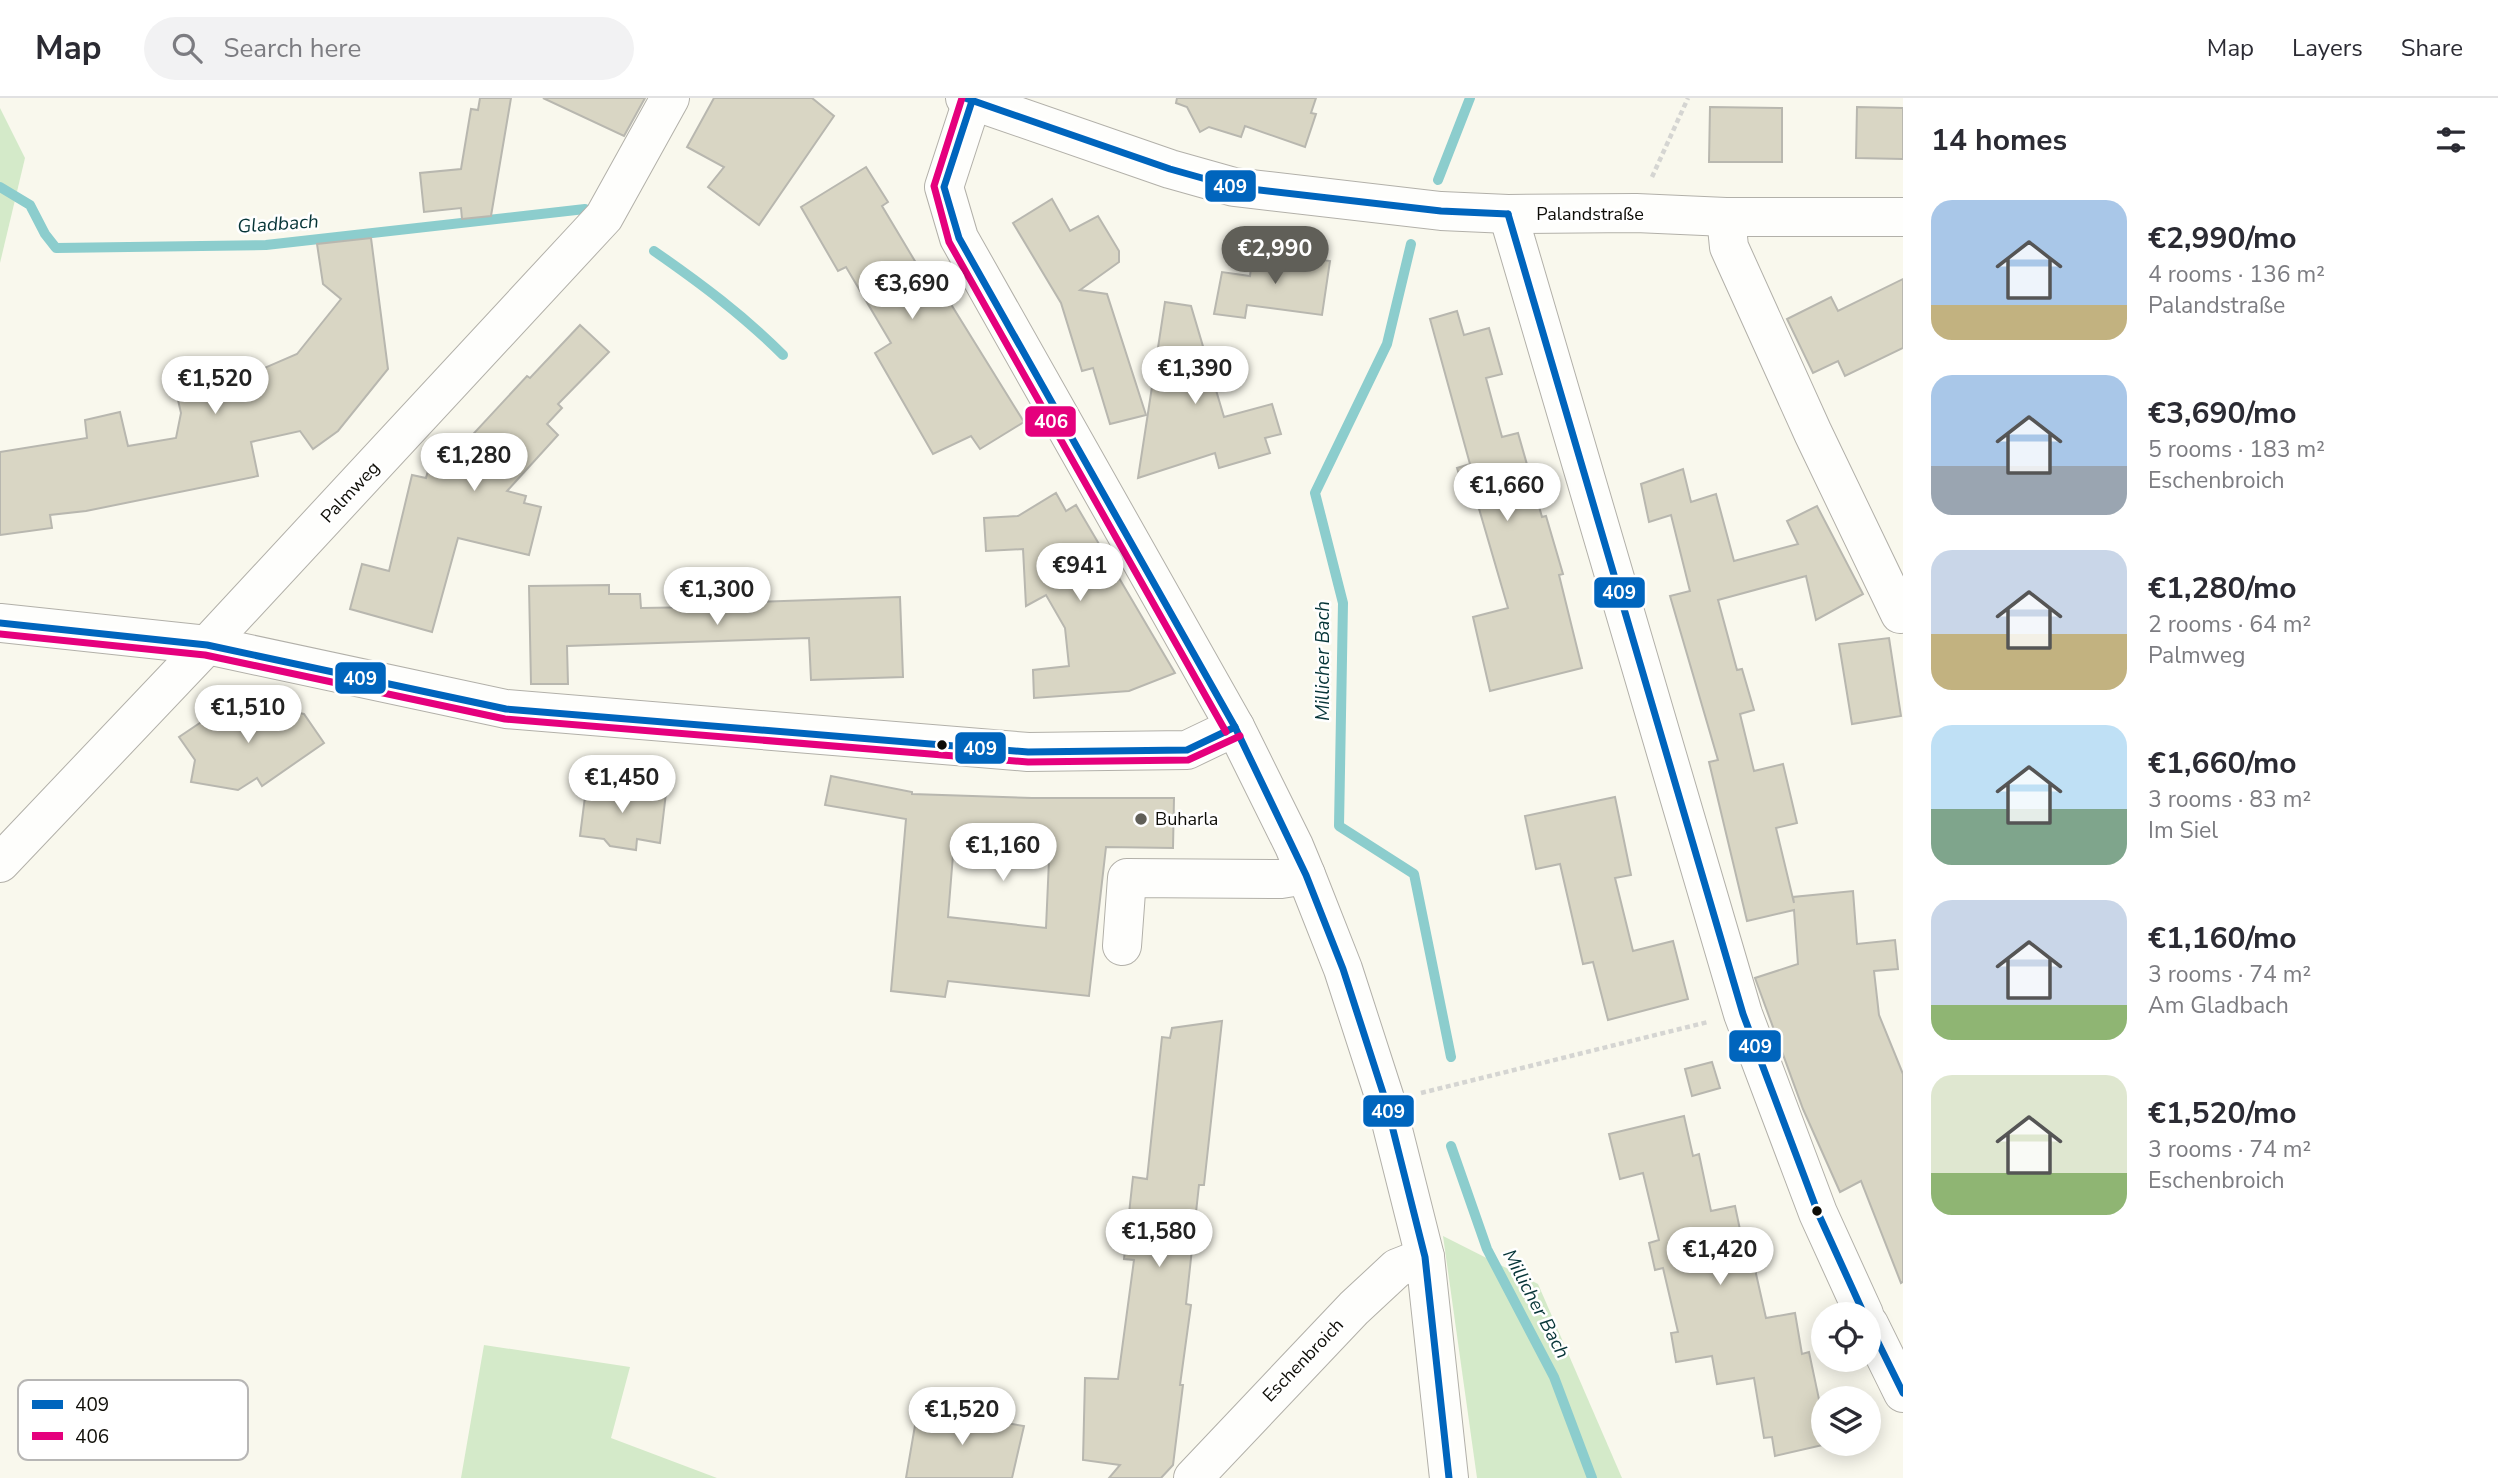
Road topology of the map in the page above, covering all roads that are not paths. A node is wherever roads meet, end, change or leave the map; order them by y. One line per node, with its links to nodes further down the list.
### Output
1 (670, 98): 8 (street, Palmweg)
2 (969, 100): 3 (street, Palandstraße); 9 (street)
3 (1507, 214): 5 (street, Palandstraße); 14 (street)
4 (1903, 216): 5 (street, Palandstraße)
5 (1726, 217): 6 (street)
6 (1900, 614)
7 (0, 623): 8 (street)
8 (207, 645): 9 (street); 10 (street, Palmweg)
9 (1235, 727): 11 (street)
10 (0, 863)
11 (1306, 874): 12 (street); 13 (street)
12 (1122, 946)
13 (1425, 1256): 17 (street, Eschenbroich); 18 (street)
14 (1859, 1302)
15 (1881, 1348): 16 (street)
16 (1903, 1392)
17 (1193, 1478)
18 (1449, 1478)

